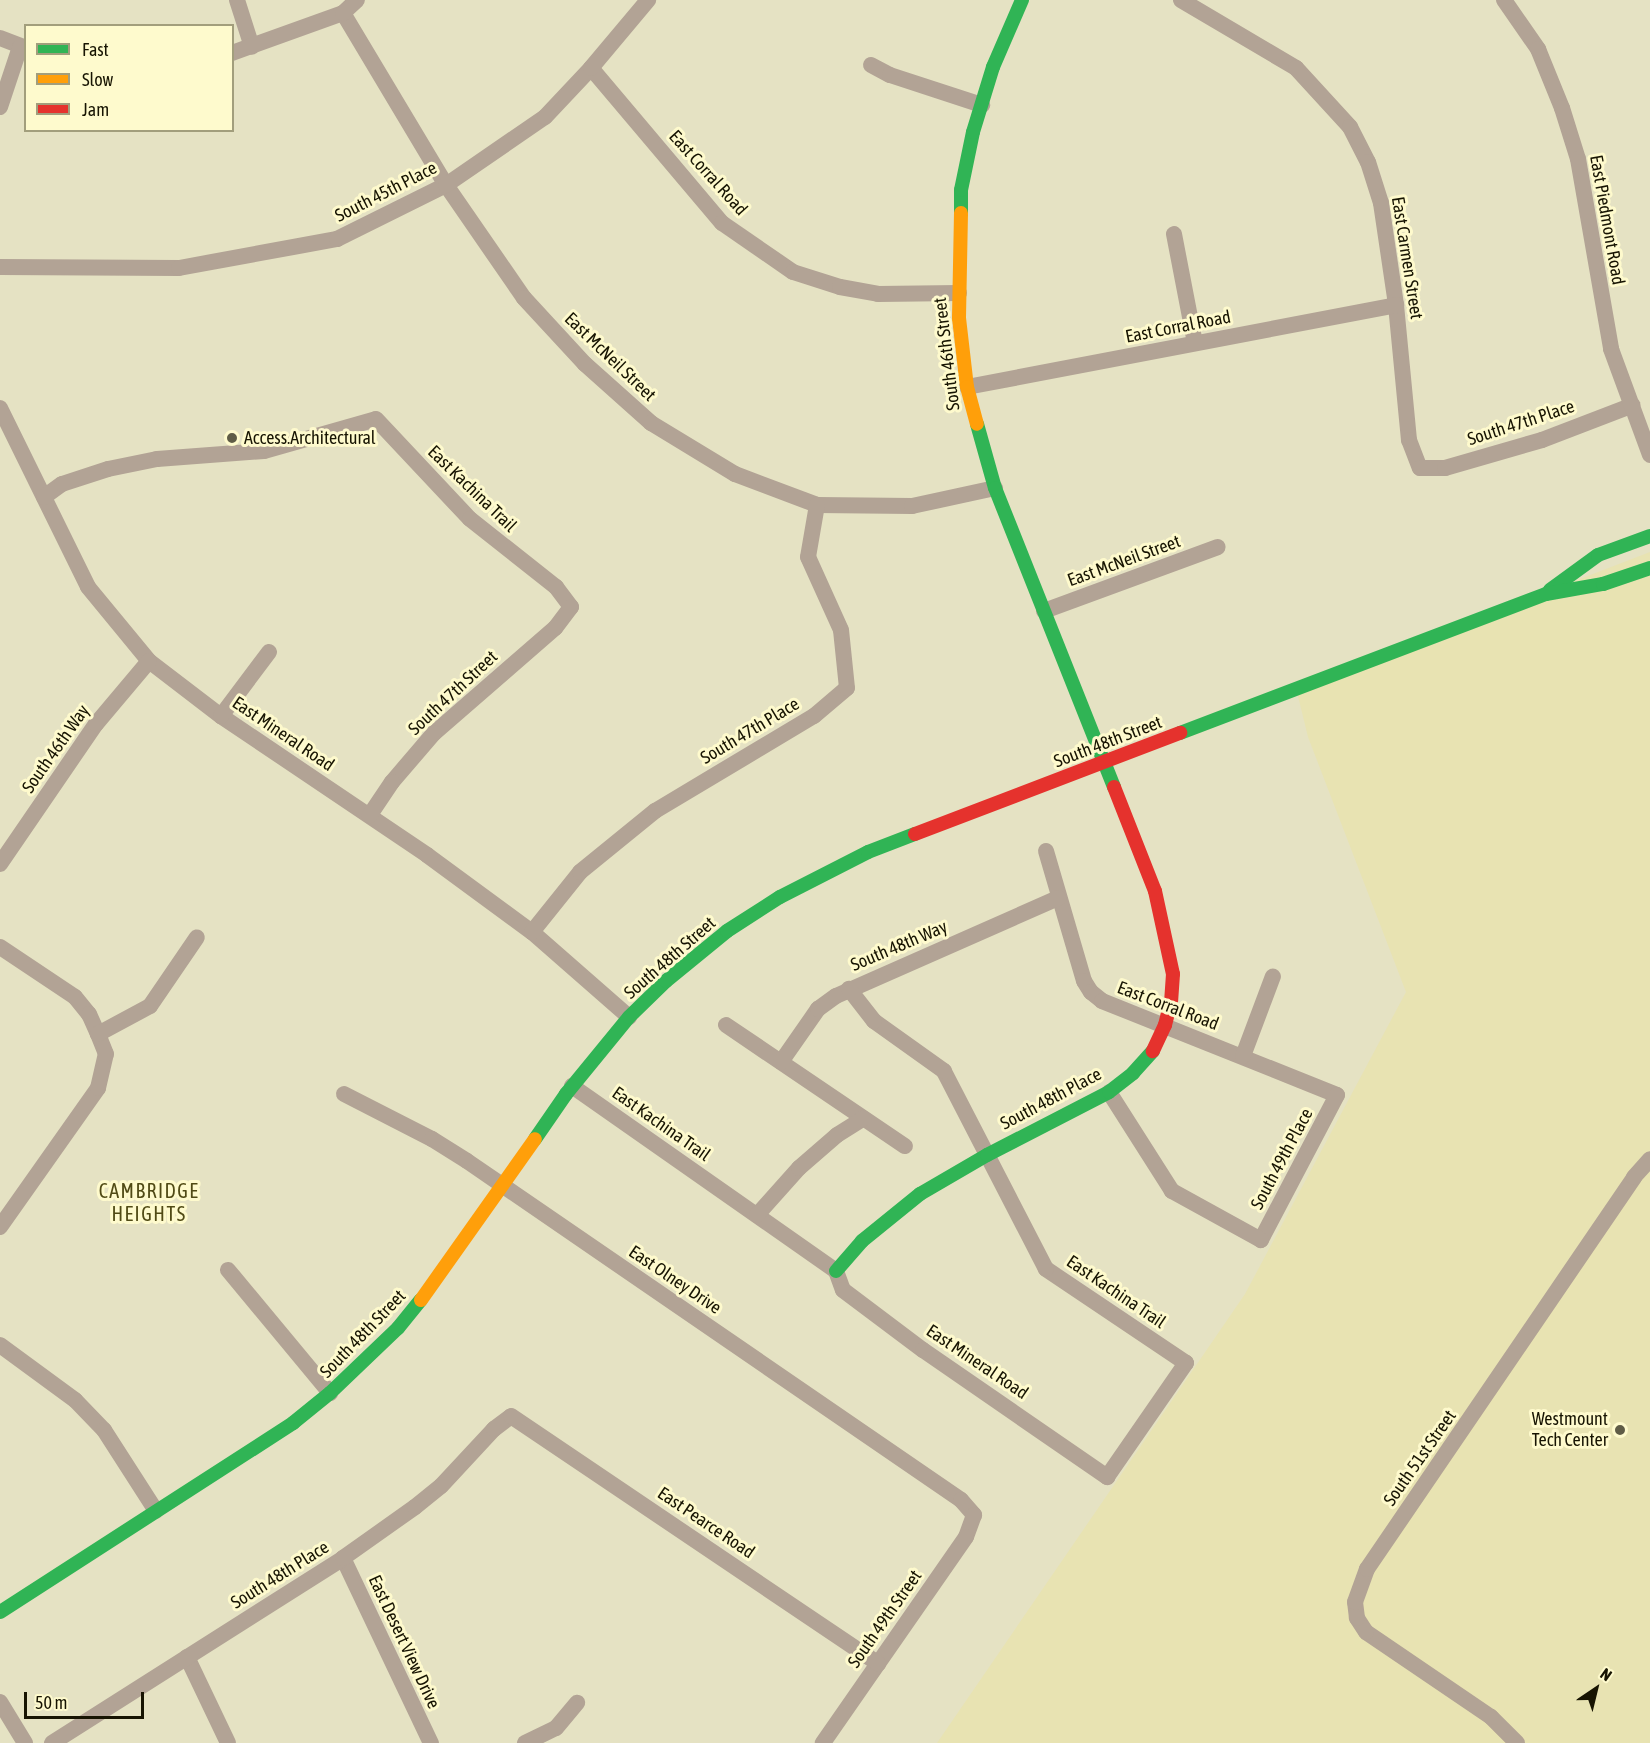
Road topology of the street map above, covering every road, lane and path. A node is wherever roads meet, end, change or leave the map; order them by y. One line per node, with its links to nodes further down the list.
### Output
1 (237, 0): 9 (street)
2 (357, 0): 7 (street)
3 (648, 0): 13 (street, South 45th Place)
4 (1022, 0): 14 (main road, South 46th Street)
5 (1181, 0): 20 (street, East Carmen Street)
6 (1504, 0): 23 (street, East Piedmont Road)
7 (343, 13): 9 (street); 16 (street, East McNeil Street)
8 (0, 38): 10 (street)
9 (252, 47): 11 (street)
10 (23, 48): 15 (street)
11 (234, 52)
12 (871, 65): 14 (street)
13 (591, 68): 16 (street, South 45th Place); 19 (street, East Corral Road)
14 (982, 105): 19 (main road, South 46th Street)
15 (0, 107)
16 (446, 185): 18 (street, South 45th Place); 29 (street, East McNeil Street)
17 (1174, 234): 21 (street)
18 (0, 267)
19 (959, 294): 22 (main road, South 46th Street)
20 (1396, 305): 21 (street, East Corral Road); 26 (street, East Carmen Street)
21 (1195, 343): 22 (street, East Corral Road)
22 (967, 387): 27 (main road, South 46th Street)
23 (1633, 405): 25 (street, East Piedmont Road); 26 (street, South 47th Place)
24 (0, 408): 28 (street, East Mineral Road)
25 (1650, 455)
26 (1420, 468)
27 (995, 488): 29 (street, East McNeil Street); 35 (main road, South 46th Street)
28 (44, 497): 34 (street, East Kachina Trail); 37 (street, East Mineral Road)
29 (817, 505): 44 (street, South 47th Place)
30 (1650, 536): 33 (main road, South 48th Street)
31 (1218, 547): 35 (street, East McNeil Street)
32 (1650, 568): 33 (main road, South 48th Street)
33 (1545, 594): 39 (main road, South 48th Street)
34 (571, 607): 40 (street, South 47th Street)
35 (1044, 611): 39 (main road, South 46th Street)
36 (269, 652): 38 (street)
37 (149, 661): 38 (street, East Mineral Road); 42 (street, South 46th Way)
38 (221, 716): 40 (street, East Mineral Road)
39 (1104, 762): 49 (main road, South 48th Street); 51 (main road, South 48th Place)
40 (370, 815): 44 (street, East Mineral Road)
41 (1046, 851): 43 (street, East Corral Road)
42 (0, 864)
43 (1058, 898): 48 (street, South 48th Way); 51 (street, East Corral Road)
44 (532, 932): 49 (street, East Mineral Road)
45 (197, 937): 52 (street)
46 (0, 947): 52 (street)
47 (1273, 976): 53 (street)
48 (849, 989): 54 (street, South 48th Way); 61 (street, East Kachina Trail)
49 (629, 1017): 55 (main road, South 48th Street)
50 (726, 1025): 54 (street)
51 (1165, 1025): 53 (street, East Corral Road); 56 (main road, South 48th Place)
52 (98, 1034): 65 (street)
53 (1243, 1056): 58 (street, East Corral Road)
54 (781, 1062): 59 (street)
55 (572, 1086): 63 (main road, South 48th Street); 64 (street, East Kachina Trail)
56 (1109, 1092): 58 (street, South 49th Place); 61 (main road, South 48th Place)
57 (344, 1094): 63 (street, East Olney Drive)
58 (1337, 1095)
59 (863, 1119): 60 (street); 64 (street)
60 (905, 1146)
61 (987, 1155): 67 (main road, South 48th Place); 71 (street, East Kachina Trail)
62 (1650, 1159): 86 (street, South 51st Street)
63 (503, 1186): 69 (main road, South 48th Street); 73 (street, East Olney Drive)
64 (757, 1215): 67 (street, East Kachina Trail)
65 (0, 1227)
66 (228, 1270): 69 (street)
67 (836, 1271): 71 (street, East Mineral Road)
68 (0, 1345): 72 (street)
69 (330, 1393): 72 (main road, South 48th Street)
70 (511, 1416): 74 (street, South 48th Place); 77 (street, East Pearce Road)
71 (1107, 1477)
72 (156, 1511): 75 (main road, South 48th Street)
73 (974, 1515): 77 (street, South 49th Street)
74 (343, 1558): 76 (street, South 48th Place); 83 (street, East Desert View Drive)
75 (0, 1612)
76 (187, 1657): 81 (street, South 48th Place); 82 (street)
77 (878, 1664): 85 (street, South 49th Street)
78 (0, 1702): 80 (street)
79 (577, 1703): 84 (street)
80 (26, 1743)
81 (52, 1743)
82 (228, 1743)
83 (430, 1743)
84 (525, 1743)
85 (823, 1743)
86 (1517, 1743)

